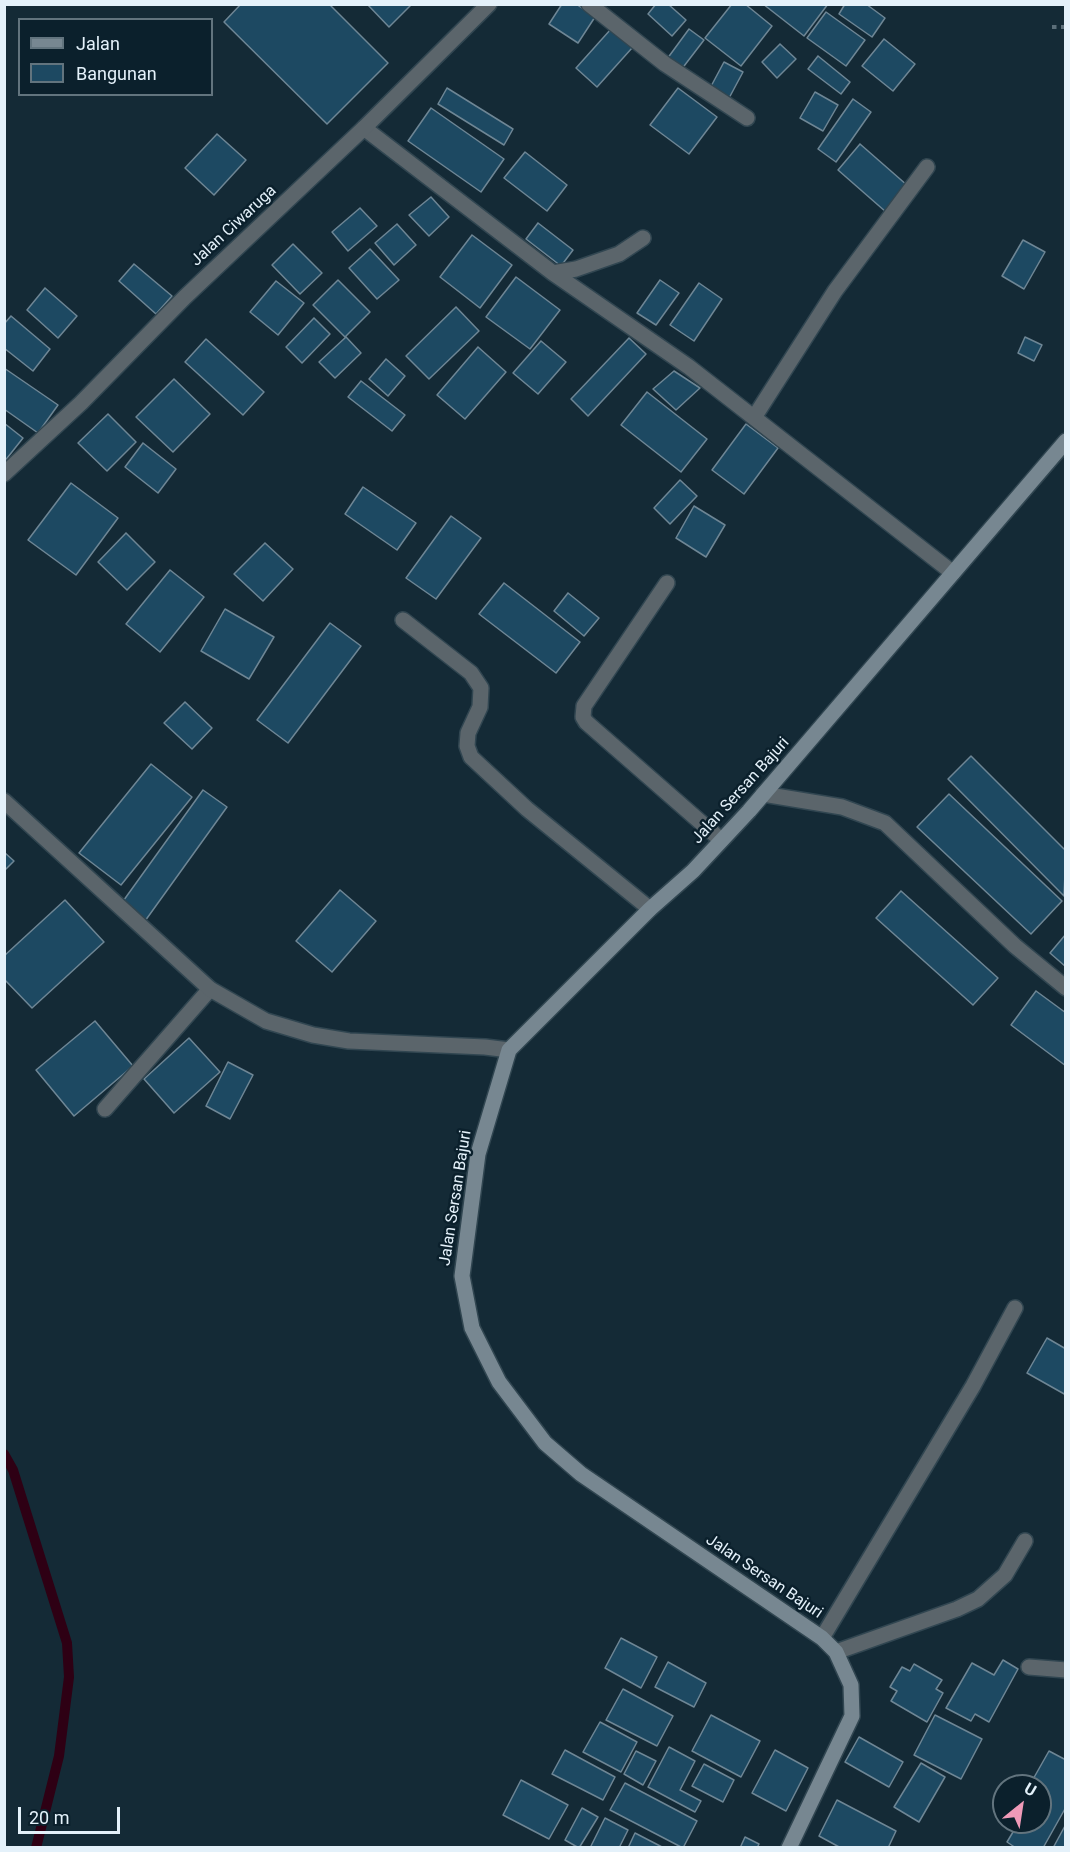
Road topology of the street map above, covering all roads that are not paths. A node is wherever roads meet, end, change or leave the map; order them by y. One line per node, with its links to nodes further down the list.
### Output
1 (489, 4): 4 (street, Jalan Ciwaruga)
2 (589, 4): 3 (street)
3 (747, 118)
4 (364, 128): 7 (street); 10 (street, Jalan Ciwaruga)
5 (927, 167): 8 (street)
6 (643, 238): 7 (street)
7 (553, 273): 8 (street)
8 (754, 416): 11 (street)
9 (1065, 441): 11 (main road, Jalan Sersan Bajuri)
10 (4, 474)
11 (953, 573): 14 (main road, Jalan Sersan Bajuri)
12 (667, 583): 16 (street)
13 (403, 620): 17 (street)
14 (763, 794): 16 (main road, Jalan Sersan Bajuri); 18 (street)
15 (4, 801): 19 (street)
16 (721, 840): 17 (main road, Jalan Sersan Bajuri)
17 (650, 909): 20 (main road, Jalan Sersan Bajuri)
18 (1065, 988)
19 (210, 989): 20 (street); 21 (street)
20 (509, 1050): 24 (main road, Jalan Sersan Bajuri)
21 (105, 1109)
22 (1015, 1308): 24 (street)
23 (1025, 1541): 25 (street)
24 (822, 1638): 25 (main road, Jalan Sersan Bajuri)
25 (836, 1652): 28 (main road, Jalan Sersan Bajuri)
26 (1029, 1666): 27 (street)
27 (1065, 1670)
28 (789, 1848)

